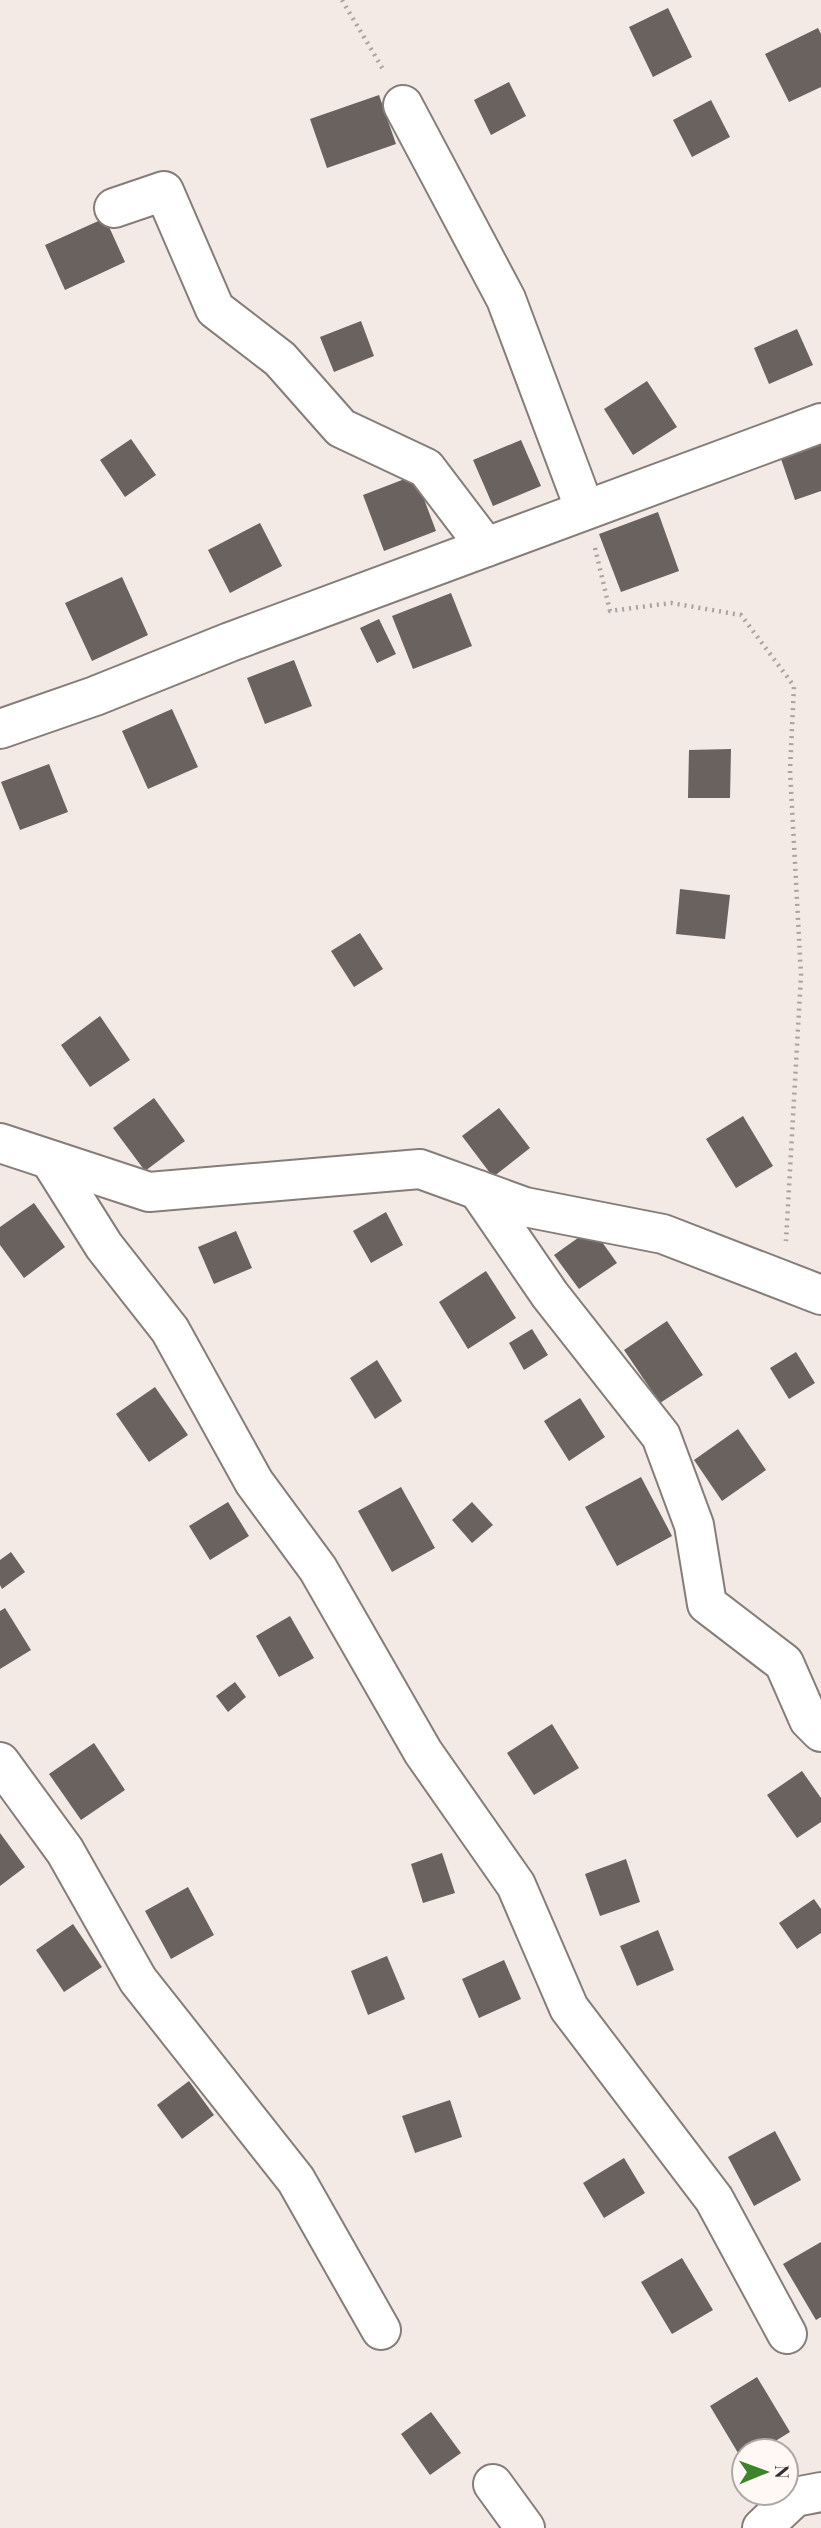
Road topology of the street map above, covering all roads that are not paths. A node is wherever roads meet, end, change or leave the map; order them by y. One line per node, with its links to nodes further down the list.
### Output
1 (403, 105): 4 (street)
2 (114, 208): 5 (street)
3 (821, 423): 4 (street)
4 (586, 510): 5 (street)
5 (486, 547): 6 (street)
6 (0, 729)
7 (0, 1143): 8 (street)
8 (50, 1160): 9 (street); 14 (street)
9 (478, 1190): 10 (street); 11 (street)
10 (821, 1294)
11 (821, 1732)
12 (0, 1762): 13 (street)
13 (381, 2330)
14 (787, 2334)
15 (494, 2484): 17 (street)
16 (821, 2492): 18 (street)
17 (525, 2528)
18 (762, 2528)

